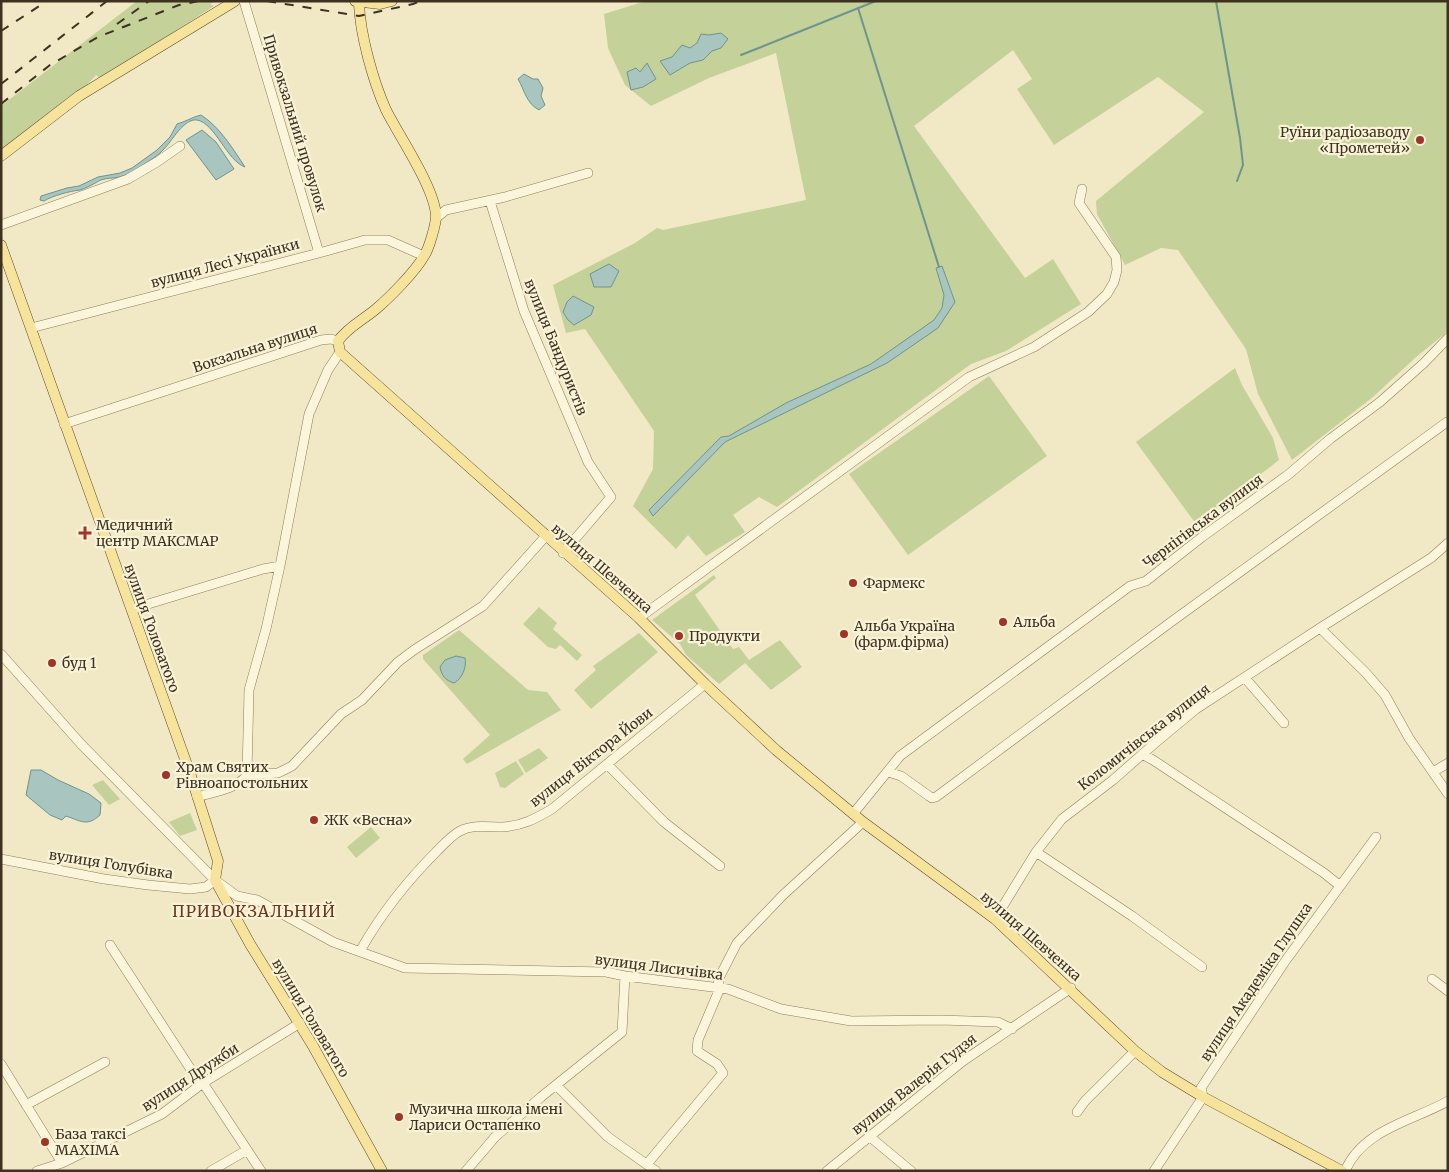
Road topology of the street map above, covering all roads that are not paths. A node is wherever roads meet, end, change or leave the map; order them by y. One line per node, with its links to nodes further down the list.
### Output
1 (236, 1): 6 (main road)
2 (244, 1): 13 (street, Привокзальний провулок)
3 (392, 1): 4 (main road)
4 (357, 2): 10 (main road)
5 (180, 146): 11 (street)
6 (1, 156)
7 (588, 173): 9 (street)
8 (1082, 188): 26 (street)
9 (490, 201): 10 (street); 23 (street, вулиця Бандуристів)
10 (436, 218): 14 (main road, Вокзальна вулиця)
11 (1, 225)
12 (1, 245): 15 (main road, вулиця Головатого)
13 (319, 253): 14 (street, вулиця Лесі Українки); 15 (street, вулиця Лесі Українки)
14 (424, 256): 17 (main road, Вокзальна вулиця)
15 (31, 328): 20 (main road, вулиця Головатого)
16 (1448, 338): 35 (street, Чернігівська вулиця)
17 (338, 341): 18 (main road); 20 (street, Вокзальна вулиця)
18 (340, 352): 21 (main road, вулиця Шевченка); 24 (street)
19 (1447, 422): 35 (street)
20 (64, 424): 25 (main road, вулиця Головатого)
21 (546, 537): 23 (main road, вулиця Шевченка); 37 (street)
22 (1448, 543): 27 (street, Коломичівська вулиця)
23 (563, 553): 26 (main road, вулиця Шевченка)
24 (280, 566): 25 (street); 37 (street)
25 (132, 609): 39 (main road, вулиця Головатого)
26 (639, 618): 30 (main road, вулиця Шевченка)
27 (1320, 628): 29 (street, Коломичівська вулиця); 36 (street)
28 (1, 654): 46 (street, вулиця Головатого)
29 (1245, 678): 31 (street); 32 (street, Коломичівська вулиця)
30 (705, 684): 34 (street, вулиця Віктора Йови); 40 (main road, вулиця Шевченка)
31 (1284, 723)
32 (1142, 754): 43 (street, Коломичівська вулиця); 47 (street)
33 (1448, 763): 36 (street)
34 (607, 764): 45 (street); 50 (street, вулиця Віктора Йови)
35 (888, 772): 40 (street)
36 (1433, 772): 38 (street)
37 (247, 775): 39 (street)
38 (1448, 794)
39 (197, 797): 46 (main road, вулиця Головатого)
40 (853, 814): 41 (main road, вулиця Шевченка)
41 (863, 822): 48 (main road, вулиця Шевченка); 54 (street)
42 (1376, 837): 47 (street, вулиця Академіка Глушка)
43 (1036, 852): 48 (street, Коломичівська вулиця); 51 (street)
44 (1, 859): 46 (street, вулиця Голубівка)
45 (720, 866)
46 (215, 880): 50 (street, вулиця Лисичівка); 57 (main road, вулиця Головатого)
47 (1339, 885): 64 (street, вулиця Академіка Глушка)
48 (995, 919): 55 (main road, вулиця Шевченка)
49 (110, 945): 62 (street)
50 (360, 951): 52 (street, вулиця Лисичівка)
51 (1202, 967)
52 (625, 976): 54 (street, вулиця Лисичівка); 63 (street)
53 (1435, 981): 56 (street)
54 (720, 988): 58 (street, вулиця Лисичівка); 71 (street)
55 (1070, 988): 58 (street, вулиця Валерія Гудзя); 59 (main road, вулиця Шевченка)
56 (1448, 991)
57 (300, 1024): 62 (street, вулиця Дружби); 75 (main road, вулиця Головатого)
58 (1012, 1029): 68 (street, вулиця Валерія Гудзя)
59 (1135, 1051): 64 (main road, вулиця Шевченка); 67 (street)
60 (105, 1062): 66 (street)
61 (1, 1064): 66 (street)
62 (202, 1084): 69 (street); 70 (street, вулиця Дружби)
63 (556, 1085): 71 (street); 76 (street)
64 (1203, 1097): 80 (street, вулиця Академіка Глушка); 81 (main road, вулиця Шевченка)
65 (1448, 1101): 81 (street)
66 (26, 1105): 70 (street)
67 (1077, 1112)
68 (869, 1136): 78 (street, вулиця Валерія Гудзя); 79 (street)
69 (247, 1150): 73 (street); 74 (street)
70 (62, 1163): 72 (street, вулиця Дружби)
71 (647, 1164): 77 (street)
72 (37, 1171)
73 (211, 1171)
74 (261, 1171)
75 (382, 1171)
76 (466, 1171)
77 (656, 1171)
78 (827, 1171)
79 (911, 1171)
80 (1154, 1171)
81 (1344, 1171)

